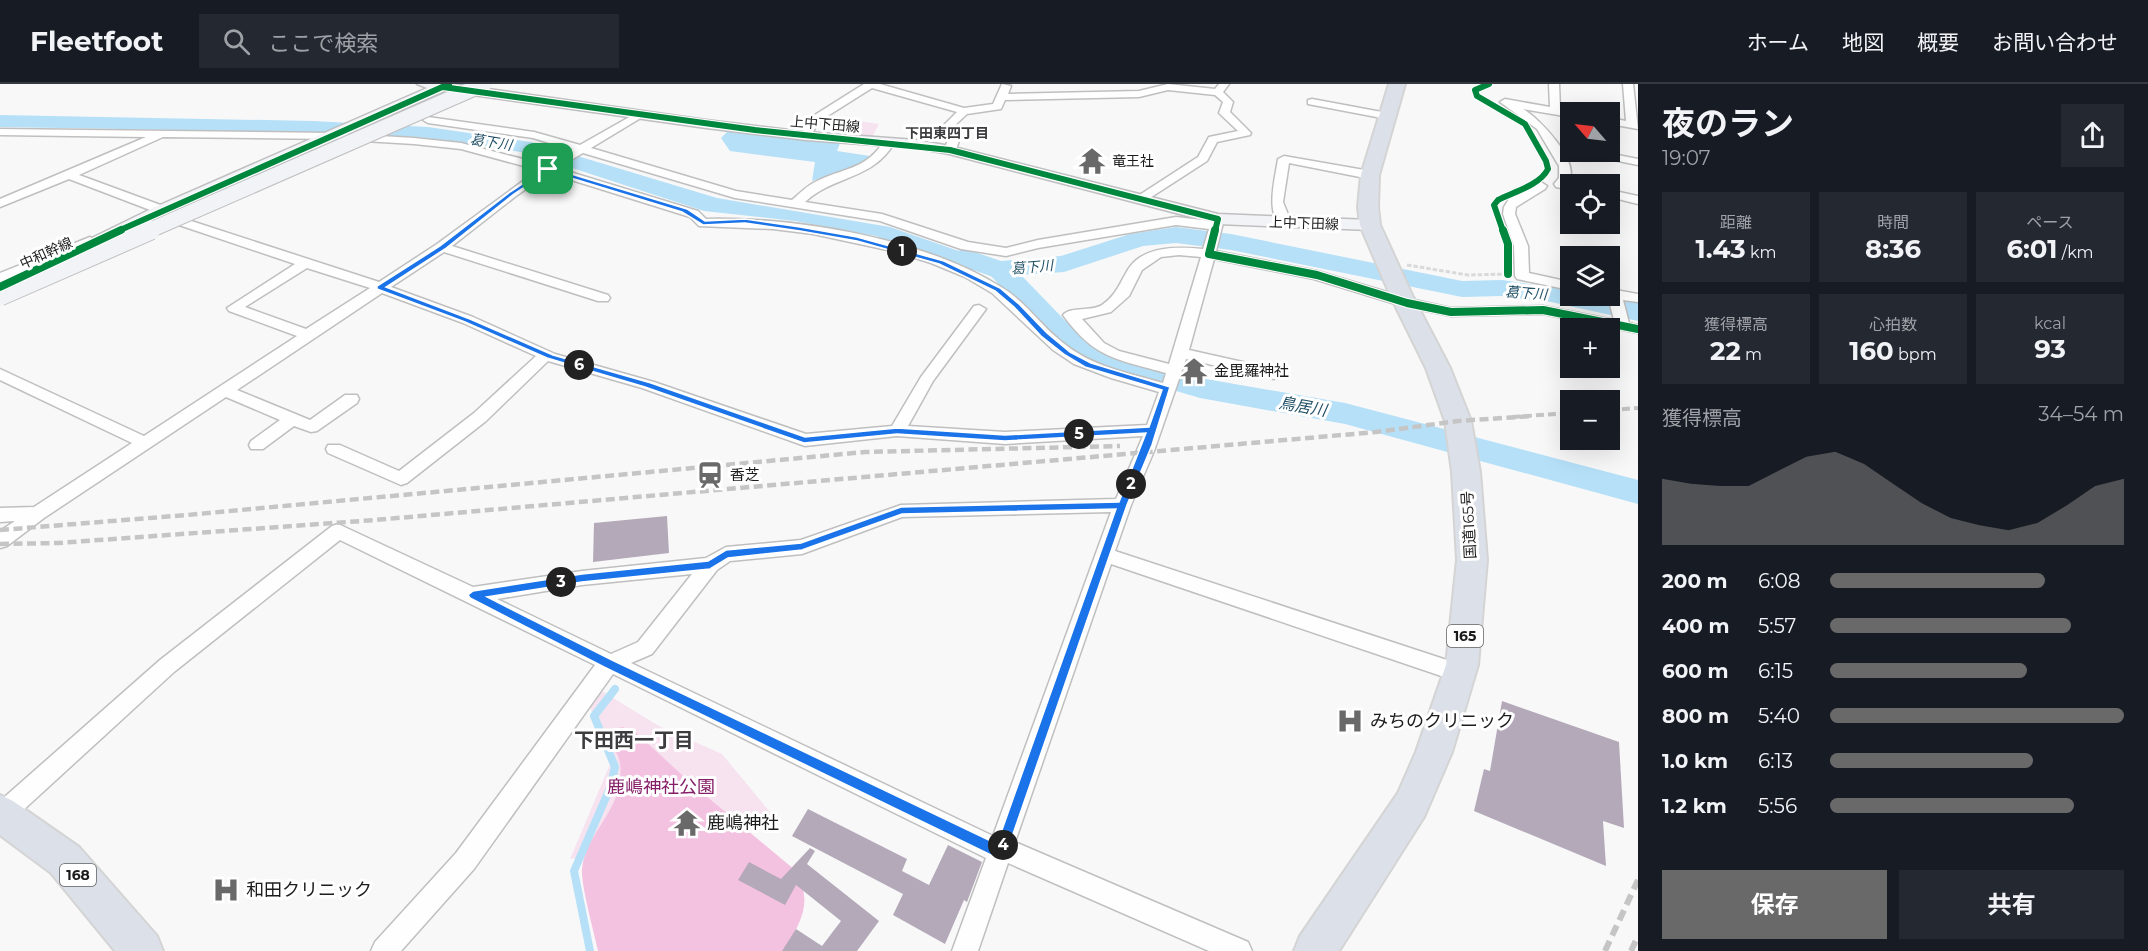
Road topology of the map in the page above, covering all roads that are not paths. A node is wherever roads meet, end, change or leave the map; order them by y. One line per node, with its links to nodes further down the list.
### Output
1 (424, 84): 7 (main road, 上中下田線)
2 (493, 84): 9 (main road)
3 (1006, 84): 11 (street)
4 (1397, 84): 17 (highway, 国道165号 / 165)
5 (1554, 84): 14 (street)
6 (1628, 84): 20 (street)
7 (446, 85): 9 (main road, 上中下田線); 23 (main road)
8 (872, 85): 13 (street); 24 (street)
9 (475, 86): 16 (main road, 上中下田線); 18 (main road); 52 (main road, 中和幹線); 54 (main road, 中和幹線, bridge)
10 (1221, 88): 11 (street); 39 (street)
11 (1002, 97): 13 (street)
12 (1312, 102): 17 (street)
13 (964, 111): 30 (street)
14 (1555, 111): 15 (street); 27 (street)
15 (1560, 112)
16 (640, 114): 24 (main road, 上中下田線); 29 (street)
17 (1387, 116): 36 (highway, 国道165号 / 165)
18 (421, 119): 25 (main road, bridge); 29 (street)
19 (1620, 123): 20 (street)
20 (1635, 126)
21 (0, 132): 22 (street)
22 (164, 134): 23 (street); 35 (street)
23 (331, 136): 25 (street); 43 (main road)
24 (806, 136): 26 (main road, 上中下田線)
25 (370, 137): 33 (street); 43 (main road)
26 (888, 143): 30 (main road, 上中下田線); 42 (street)
27 (1551, 144): 28 (street); 34 (street)
28 (1560, 146)
29 (581, 148): 33 (street); 42 (street)
30 (950, 150): 39 (main road, 上中下田線)
31 (1620, 158): 32 (street)
32 (1638, 162)
33 (548, 169): 47 (street); 70 (street)
34 (1565, 174)
35 (69, 175): 41 (street); 43 (street)
36 (1370, 175): 45 (street); 46 (highway, 国道165号 / 165)
37 (1541, 186): 51 (street)
38 (1620, 196): 40 (street)
39 (1142, 199): 44 (main road, 上中下田線)
40 (1638, 200)
41 (0, 203)
42 (796, 203): 44 (street)
43 (169, 215): 49 (street); 50 (street); 52 (main road); 54 (main road); 59 (street)
44 (1218, 222): 45 (main road, 上中下田線); 48 (street)
45 (1285, 222): 46 (main road, 上中下田線)
46 (1370, 225): 58 (highway, 国道165号 / 165)
47 (442, 247): 53 (street); 56 (street)
48 (1209, 254): 58 (street); 65 (street); 67 (street)
49 (304, 264): 53 (street); 64 (street)
50 (0, 278)
51 (1560, 283)
52 (0, 287)
53 (380, 287): 64 (street); 66 (street)
54 (0, 295)
55 (1620, 295): 57 (street)
56 (603, 298)
57 (1638, 298)
58 (1404, 300): 62 (street); 87 (highway, 国道165号 / 165)
59 (0, 302)
60 (1616, 306): 62 (street)
61 (979, 309): 75 (street)
62 (1623, 326): 63 (street)
63 (1638, 329)
64 (308, 335): 71 (street)
65 (1181, 353): 67 (street); 69 (street)
66 (546, 355): 75 (street); 78 (street)
67 (1174, 370): 70 (street)
68 (0, 374): 76 (street)
69 (1274, 374)
70 (1167, 389): 74 (street)
71 (224, 390): 73 (street); 76 (street)
72 (351, 399): 73 (street)
73 (293, 419): 77 (street)
74 (1152, 430): 75 (street); 79 (street)
75 (897, 431)
76 (145, 442): 80 (street)
77 (257, 445)
78 (334, 449)
79 (1122, 505): 83 (street); 84 (street)
80 (38, 513): 81 (street); 82 (street)
81 (0, 515)
82 (0, 541)
83 (1105, 555): 87 (street); 89 (street)
84 (710, 565): 85 (street); 86 (street)
85 (473, 595): 86 (street); 88 (street)
86 (608, 664): 89 (street); 91 (street)
87 (1459, 673): 94 (highway, 国道165号 / 165)
88 (1, 814): 90 (highway, 168)
89 (1001, 850): 92 (street); 93 (street)
90 (142, 951)
91 (384, 951)
92 (965, 951)
93 (1239, 951)
94 (1315, 951)

